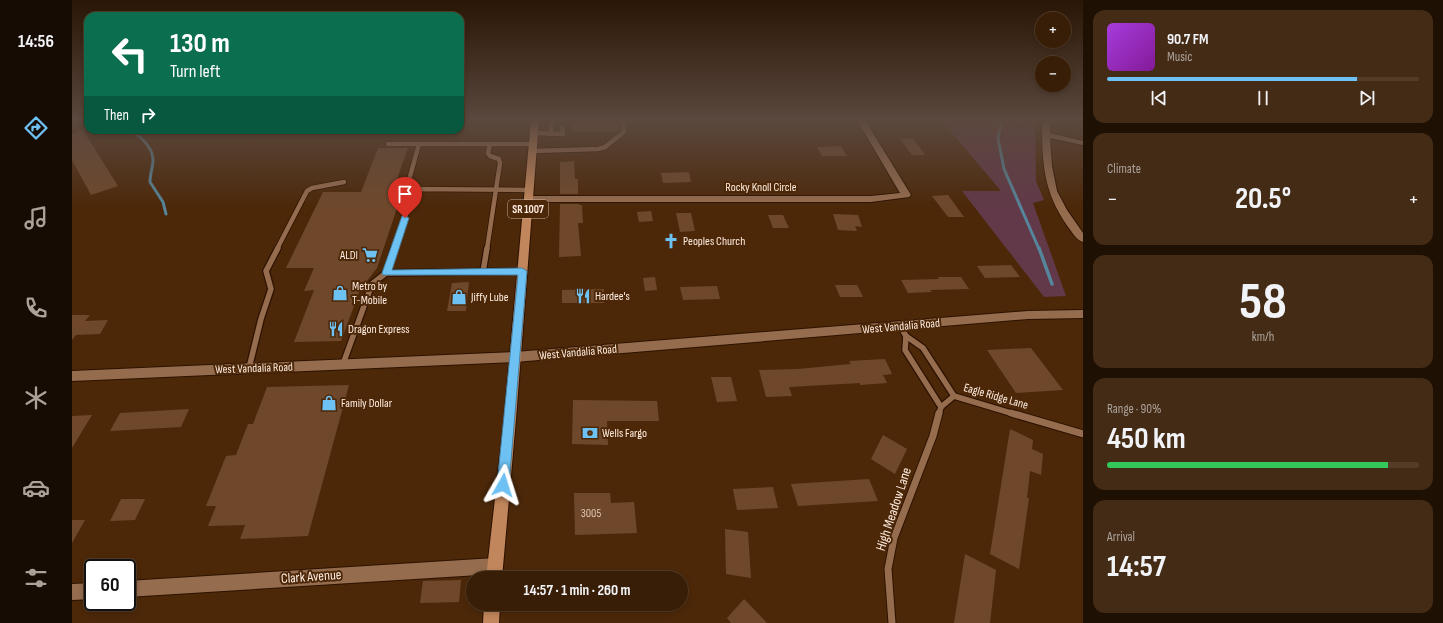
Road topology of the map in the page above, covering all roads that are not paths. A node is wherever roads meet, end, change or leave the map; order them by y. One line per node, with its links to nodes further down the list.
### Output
1 (418, 149): 9 (lane)
2 (489, 149): 10 (lane)
3 (532, 149): 11 (main road, SR 1007)
4 (571, 149): 5 (lane)
5 (594, 149)
6 (878, 149): 11 (street, Rocky Knoll Circle)
7 (1047, 149): 12 (street)
8 (344, 182): 21 (lane)
9 (412, 190): 10 (lane); 15 (lane)
10 (496, 190): 11 (lane); 14 (lane)
11 (529, 194): 13 (main road, SR 1007)
12 (1083, 239)
13 (522, 271): 14 (lane); 19 (main road, SR 1007)
14 (483, 272): 15 (lane)
15 (386, 273): 20 (lane)
16 (1083, 314): 17 (street, West Vandalia Road)
17 (900, 326): 18 (lane); 19 (street, West Vandalia Road)
18 (906, 336): 23 (lane, Eagle Ridge Lane); 24 (lane)
19 (515, 357): 20 (street, West Vandalia Road); 26 (main road, SR 1007)
20 (343, 364): 21 (street, West Vandalia Road)
21 (249, 368): 22 (street, West Vandalia Road)
22 (72, 376)
23 (954, 396): 24 (lane); 25 (lane, Eagle Ridge Lane)
24 (941, 407): 33 (lane, High Meadow Lane)
25 (1083, 434)
26 (495, 571)
27 (466, 572): 28 (street, Clark Avenue)
28 (136, 588)
29 (84, 591): 30 (street)
30 (72, 592)
31 (492, 611): 32 (main road)
32 (491, 623)
33 (892, 623)

